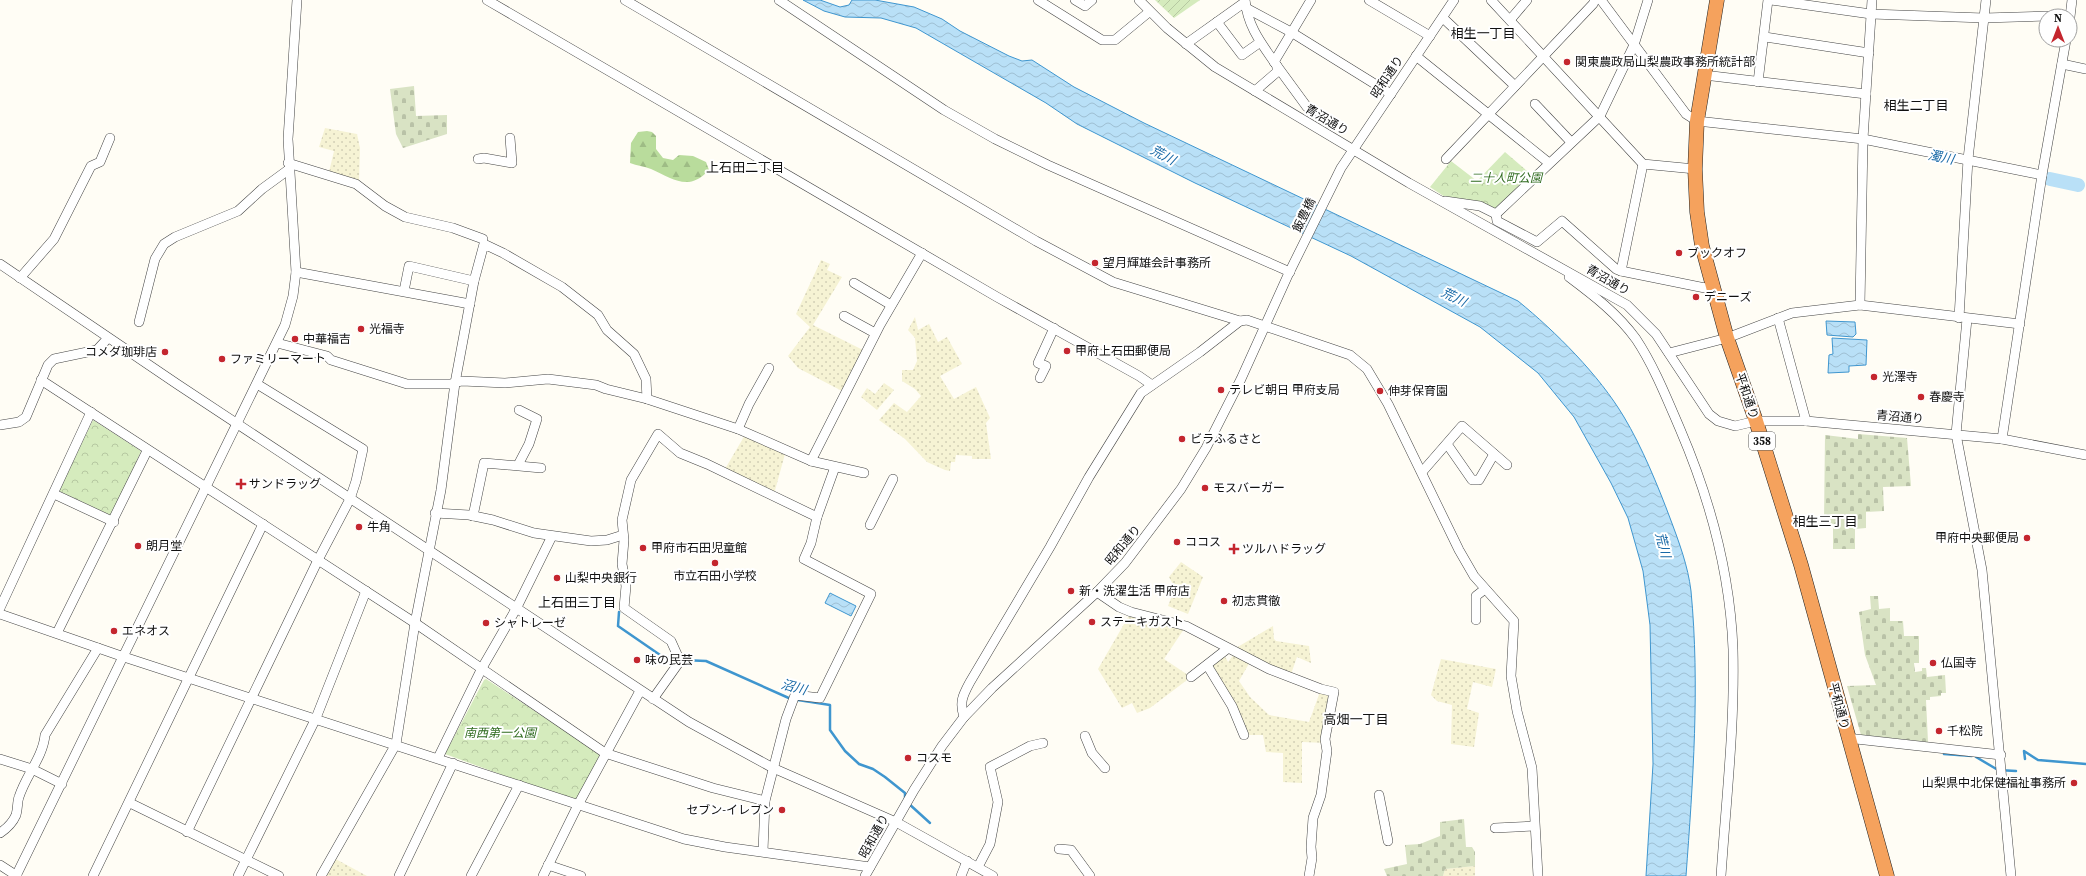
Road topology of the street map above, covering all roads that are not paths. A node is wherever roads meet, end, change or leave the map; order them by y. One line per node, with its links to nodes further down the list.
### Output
1 (297, 0): 64 (street)
2 (487, 0): 71 (street)
3 (625, 0): 88 (street)
4 (779, 0): 76 (street)
5 (1038, 0): 23 (street)
6 (1075, 0): 7 (street)
7 (1092, 0)
8 (1139, 0): 23 (street, 青沼通り)
9 (1311, 0): 30 (street)
10 (1369, 0): 31 (street)
11 (1491, 0): 28 (street)
12 (1527, 0): 28 (street)
13 (1595, 0): 39 (street)
14 (1601, 0): 35 (street)
15 (1648, 0): 35 (street)
16 (1717, 0): 43 (highway, 平和通り / 358)
17 (1770, 0): 22 (street); 32 (street)
18 (1872, 0): 24 (street)
19 (1986, 0): 27 (street)
20 (1452, 1): 26 (street, 昭和通り)
21 (1245, 3): 29 (street); 30 (street); 33 (street)
22 (1820, 3): 24 (street)
23 (1149, 12): 34 (street, 青沼通り)
24 (1871, 14): 27 (street); 37 (street)
25 (2038, 16): 27 (street)
26 (1443, 18): 31 (street, 昭和通り); 45 (street)
27 (1984, 18): 61 (street)
28 (1510, 20): 39 (street)
29 (1217, 22): 33 (street); 34 (street)
30 (1291, 32): 40 (street); 47 (street)
31 (1430, 36): 38 (street, 昭和通り)
32 (1765, 37): 37 (street); 44 (street)
33 (1259, 43): 40 (street)
34 (1186, 44): 46 (street, 青沼通り)
35 (1634, 45): 52 (street); 53 (street)
36 (2065, 48): 41 (street)
37 (1869, 53): 48 (street)
38 (1416, 56): 47 (street, 昭和通り); 51 (street)
39 (1544, 56): 45 (street); 52 (street)
40 (1276, 64): 46 (street); 50 (street)
41 (2062, 64): 42 (street); 67 (street)
42 (2086, 69)
43 (1704, 75): 44 (street); 53 (highway, 平和通り / 358)
44 (1758, 82): 48 (street)
45 (1515, 86): 51 (street)
46 (1255, 91): 58 (street, 青沼通り)
47 (1391, 94): 58 (street, 昭和通り)
48 (1866, 94): 56 (street)
49 (1535, 104): 57 (street)
50 (1315, 111)
51 (1488, 114): 60 (street); 62 (street)
52 (1600, 116): 57 (street); 63 (street)
53 (1697, 121): 56 (street); 66 (highway, 平和通り / 358)
54 (110, 138): 77 (street)
55 (510, 138): 59 (street)
56 (1863, 139): 61 (street); 84 (street)
57 (1571, 142): 62 (street)
58 (1353, 150): 65 (street, 昭和通り); 68 (street, 青沼通り)
59 (478, 158)
60 (1446, 159)
61 (1968, 162): 67 (street); 87 (street)
62 (1549, 163): 69 (street)
63 (1643, 164): 66 (street); 74 (street)
64 (288, 167): 70 (street); 75 (street); 89 (street)
65 (1341, 168): 76 (street, 飯豊橋)
66 (1695, 169): 80 (highway, 平和通り / 358)
67 (2042, 175): 90 (street)
68 (1441, 201): 69 (street); 73 (street, 青沼通り)
69 (1496, 214): 74 (street)
70 (483, 241): 78 (street); 104 (street)
71 (922, 253): 83 (street); 91 (street)
72 (0, 264): 77 (street)
73 (1554, 265): 97 (street, 青沼通り); 208 (street)
74 (1621, 271): 80 (street)
75 (296, 272): 81 (street); 96 (street)
76 (1290, 272): 92 (street, 昭和通り)
77 (20, 278): 94 (street)
78 (474, 281): 81 (street); 82 (street)
79 (854, 283): 83 (street)
80 (1713, 285): 95 (highway, 平和通り / 358)
81 (404, 291): 82 (street)
82 (470, 304): 101 (street)
83 (891, 305): 93 (street)
84 (1860, 305): 86 (street); 87 (street)
85 (844, 316): 93 (street)
86 (1778, 318): 95 (street); 108 (street)
87 (1963, 318): 90 (street); 112 (street)
88 (1240, 321): 92 (street); 103 (street)
89 (139, 322)
90 (2020, 324): 113 (street)
91 (1054, 328): 99 (street); 103 (street)
92 (1264, 328): 123 (street); 141 (street, 昭和通り)
93 (875, 333): 118 (street)
94 (108, 338): 100 (street); 110 (street)
95 (1727, 338): 97 (street); 107 (highway, 平和通り / 358)
96 (277, 343): 101 (street); 102 (street)
97 (1668, 353): 107 (street, 青沼通り)
98 (768, 368): 111 (street)
99 (1040, 378)
100 (42, 380): 106 (street); 109 (street)
101 (455, 383): 104 (street); 129 (street)
102 (257, 384): 110 (street); 128 (street)
103 (1152, 385): 158 (street)
104 (647, 399): 111 (street)
105 (519, 410): 119 (street)
106 (91, 412): 115 (street); 127 (street)
107 (1756, 421): 108 (street, 青沼通り); 162 (highway, 平和通り / 358)
108 (1806, 421): 112 (street, 青沼通り)
109 (0, 425)
110 (238, 425): 126 (street); 128 (street)
111 (738, 429): 118 (street)
112 (1956, 434): 113 (street, 青沼通り); 166 (street)
113 (2002, 439): 117 (street, 青沼通り)
114 (1446, 444): 116 (street); 116 (street); 123 (street)
115 (148, 451): 126 (street); 132 (street)
116 (1494, 454): 120 (street)
117 (2086, 455)
118 (811, 460): 121 (street)
119 (518, 465): 122 (street); 130 (street)
120 (1507, 465)
121 (835, 467): 124 (street); 131 (street)
122 (541, 468)
123 (1422, 472): 139 (street)
124 (864, 473)
125 (893, 479): 134 (street)
126 (206, 489): 133 (street); 150 (street)
127 (54, 494): 132 (street); 142 (street)
128 (350, 499): 137 (street); 138 (street)
129 (435, 513): 130 (street); 137 (street)
130 (473, 516): 136 (street)
131 (817, 517): 135 (street); 170 (street)
132 (114, 522): 147 (street)
133 (264, 524): 138 (street); 154 (street)
134 (870, 525)
135 (624, 535): 136 (street); 157 (street)
136 (552, 536): 143 (street)
137 (428, 551): 143 (street); 146 (street)
138 (318, 560): 140 (street); 156 (street)
139 (1485, 589): 145 (street); 180 (street)
140 (366, 591): 146 (street); 159 (street)
141 (1097, 592): 149 (street); 158 (street, 昭和通り)
142 (0, 608)
143 (516, 609): 152 (street); 155 (street)
144 (0, 614): 147 (street)
145 (1476, 620)
146 (415, 623): 152 (street); 164 (street)
147 (57, 633): 148 (street)
148 (98, 648): 150 (street); 172 (street)
149 (1227, 649): 151 (street); 206 (street)
150 (124, 657): 154 (street); 173 (street)
151 (1207, 665): 153 (street); 160 (street)
152 (482, 668): 165 (street); 167 (street)
153 (1191, 677)
154 (190, 678): 156 (street); 177 (street)
155 (640, 691): 157 (street); 165 (street)
156 (251, 698): 159 (street); 182 (street)
157 (653, 699): 170 (street)
158 (964, 717): 179 (street, 昭和通り)
159 (316, 718): 164 (street); 187 (street)
160 (1244, 735)
161 (1086, 736): 171 (street)
162 (1847, 738): 166 (street); 209 (highway, 平和通り / 358)
163 (1043, 743): 191 (street)
164 (396, 744): 167 (street); 197 (street)
165 (605, 753): 176 (street); 178 (street)
166 (2001, 755): 210 (street)
167 (438, 758): 169 (street)
168 (0, 759): 172 (street)
169 (453, 763): 174 (street); 198 (street)
170 (773, 768): 176 (street); 179 (street)
171 (1105, 768)
172 (32, 769): 173 (street); 183 (street)
173 (62, 784): 193 (street)
174 (519, 785): 178 (street); 199 (street)
175 (1379, 795): 184 (street)
176 (765, 801): 186 (street)
177 (130, 803): 182 (street); 194 (street)
178 (578, 805): 186 (street); 190 (street)
179 (896, 822): 188 (street); 192 (street, 昭和通り)
180 (1534, 826): 181 (street); 207 (street)
181 (1495, 828)
182 (187, 832): 187 (street)
183 (0, 834)
184 (1388, 841)
185 (1059, 849): 205 (street)
186 (763, 851): 192 (street)
187 (246, 861): 195 (street); 196 (street)
188 (967, 862): 191 (street); 203 (street)
189 (0, 864): 193 (street)
190 (548, 865): 200 (street); 201 (street)
191 (978, 867): 204 (street)
192 (870, 868): 202 (street, 昭和通り)
193 (17, 876)
194 (93, 876)
195 (238, 876)
196 (278, 876)
197 (321, 876)
198 (399, 876)
199 (471, 876)
200 (543, 876)
201 (581, 876)
202 (865, 876)
203 (961, 876)
204 (993, 876)
205 (1090, 876)
206 (1309, 876)
207 (1538, 876)
208 (1722, 876)
209 (1887, 876)
210 (2011, 876)

